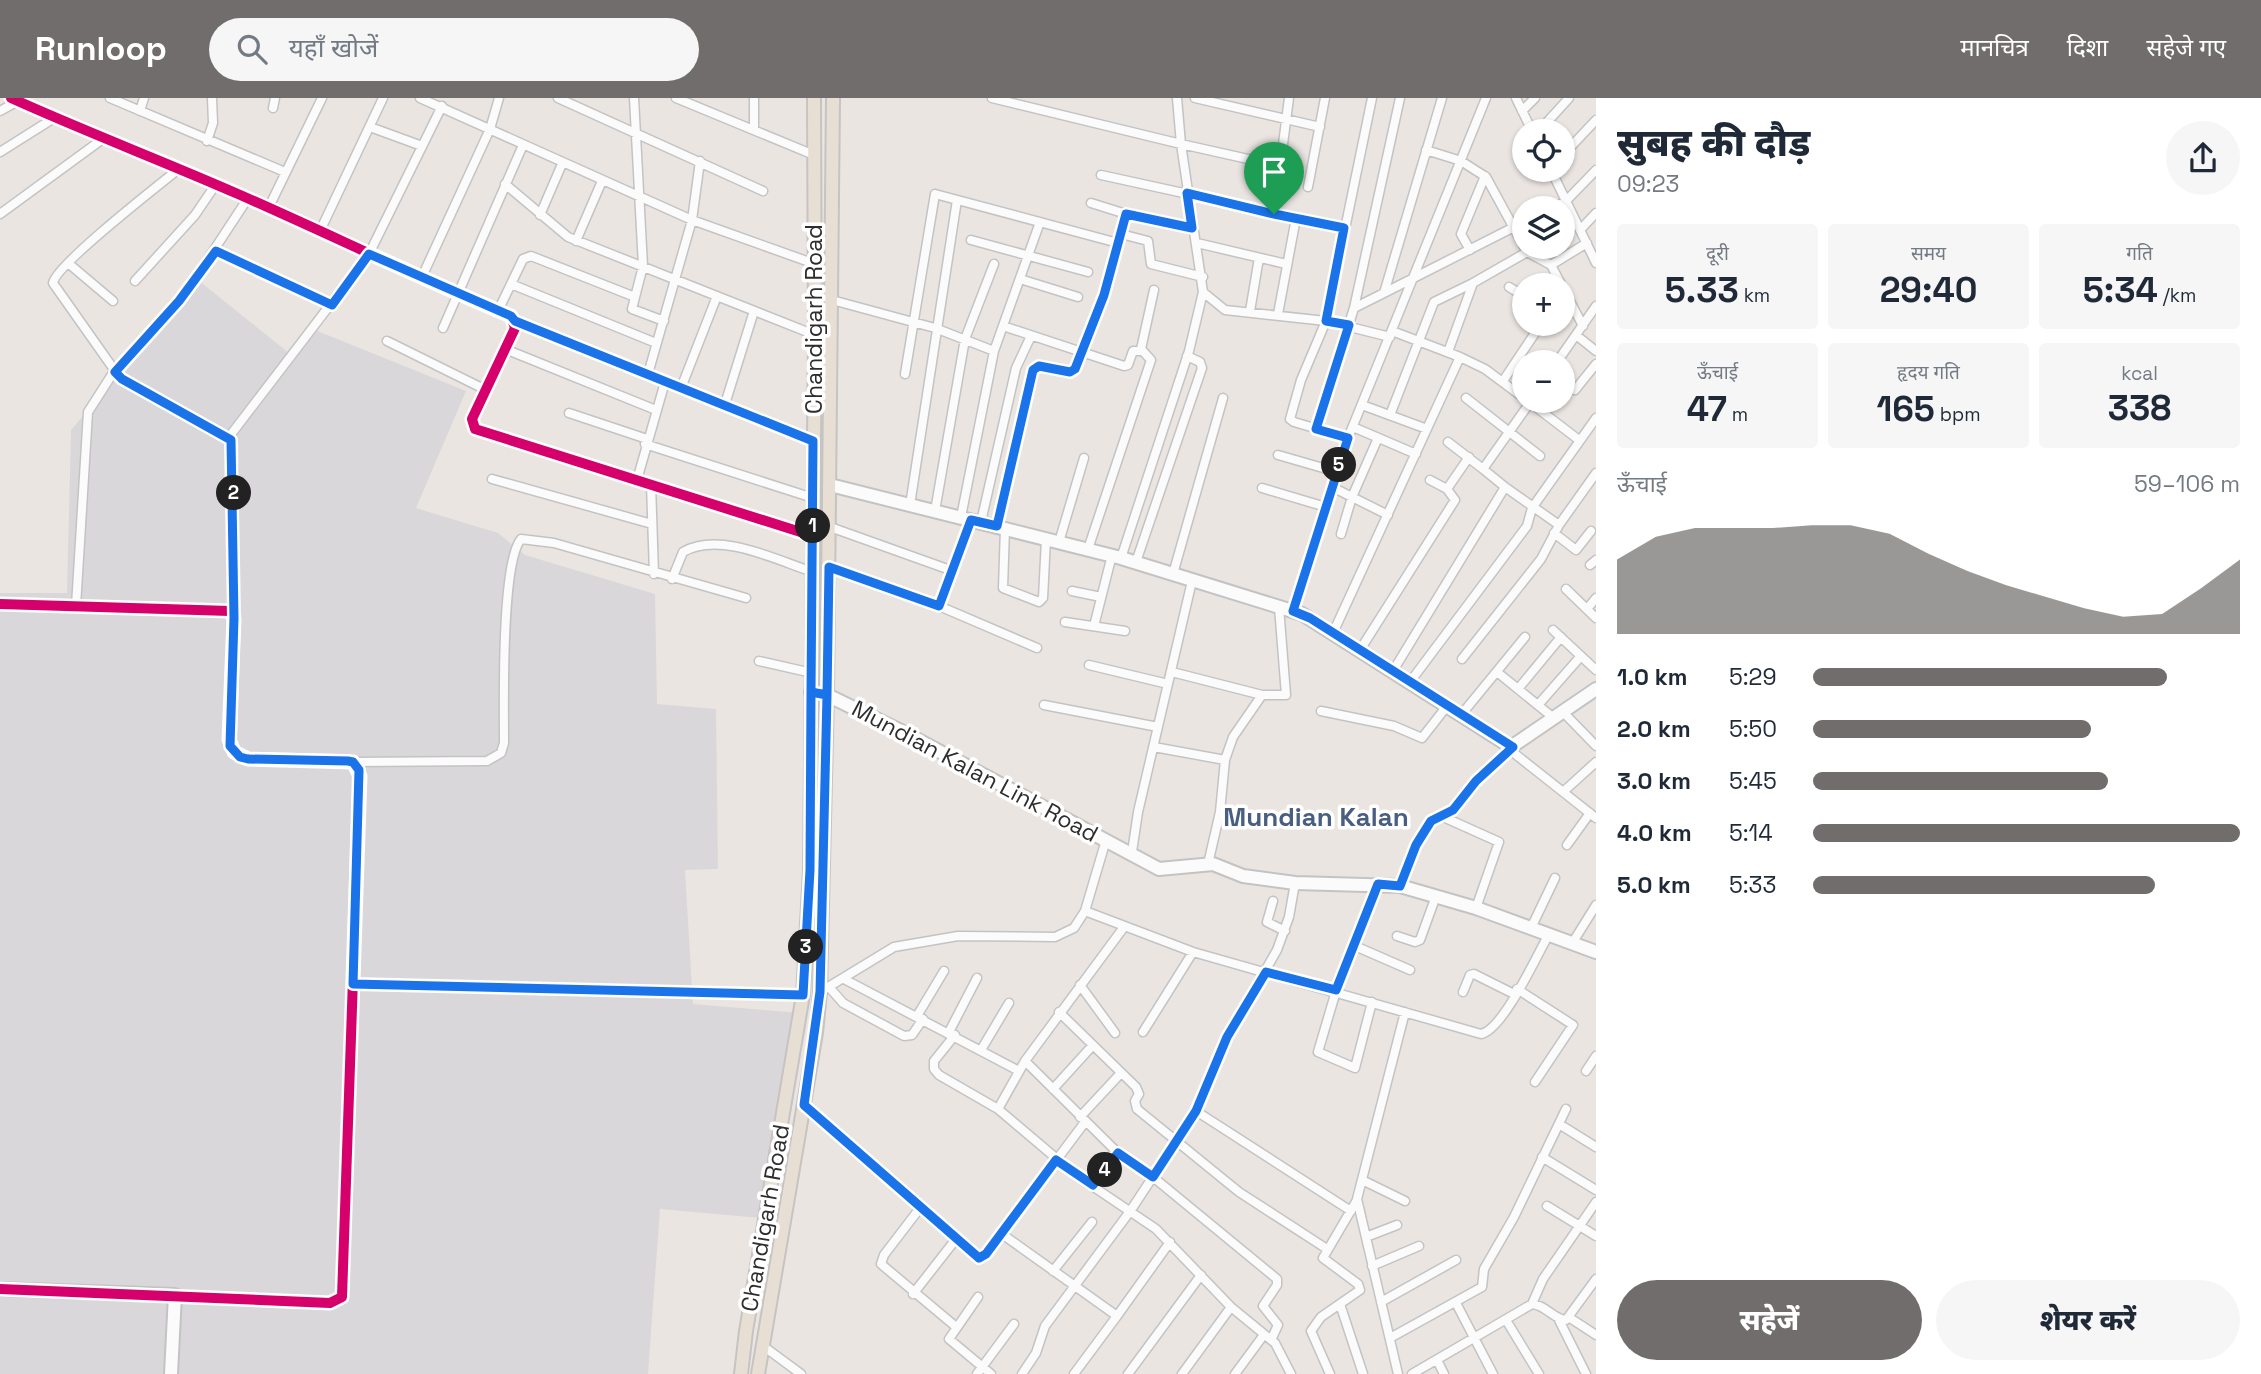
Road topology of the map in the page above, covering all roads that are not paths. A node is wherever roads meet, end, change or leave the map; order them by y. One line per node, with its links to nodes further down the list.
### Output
1 (110, 98): 33 (street)
2 (144, 98): 33 (street)
3 (212, 98): 46 (street)
4 (275, 98): 30 (street)
5 (322, 98): 60 (street)
6 (383, 98): 40 (street)
7 (420, 98): 29 (street)
8 (499, 98): 42 (street)
9 (558, 98): 44 (street)
10 (634, 98): 44 (street)
11 (676, 98): 31 (street)
12 (699, 98): 31 (street)
13 (754, 98): 43 (street)
14 (814, 98): 53 (main road, Chandigarh Road)
15 (833, 98): 128 (main road, Chandigarh Road)
16 (992, 98): 48 (street)
17 (1177, 98): 48 (street)
18 (1195, 98): 36 (street)
19 (1289, 98): 36 (street)
20 (1325, 98): 41 (street)
21 (1372, 98): 86 (street)
22 (1400, 98): 132 (street)
23 (1441, 98): 51 (street)
24 (1486, 98): 54 (street)
25 (1516, 98): 34 (street)
26 (1535, 98): 34 (street)
27 (1569, 98): 38 (street)
28 (14, 100): 32 (street); 35 (street)
29 (442, 106): 42 (street); 50 (street)
30 (273, 108)
31 (699, 108): 43 (street)
32 (0, 111)
33 (140, 111): 46 (street)
34 (1522, 111): 37 (street)
35 (54, 118): 45 (street); 52 (street)
36 (1287, 118): 41 (street); 57 (street)
37 (1526, 119)
38 (1550, 119)
39 (1596, 120): 47 (street)
40 (370, 127): 50 (street); 89 (street)
41 (1320, 127): 66 (street)
42 (490, 129): 49 (street); 113 (street)
43 (754, 129): 53 (street)
44 (635, 135): 55 (street); 71 (street)
45 (104, 138): 58 (street); 76 (street)
46 (207, 141): 60 (street)
47 (1575, 142)
48 (1181, 144): 57 (street); 68 (street)
49 (523, 145): 56 (street); 65 (street)
50 (422, 146): 97 (street)
51 (1426, 150): 54 (street); 123 (street)
52 (0, 152)
53 (814, 155): 104 (main road, Chandigarh Road)
54 (1461, 160): 62 (street); 112 (street)
55 (700, 161): 67 (street); 81 (street)
56 (562, 164): 63 (street); 79 (street)
57 (1279, 166): 78 (street)
58 (180, 169): 64 (street); 103 (street)
59 (1596, 170): 69 (street)
60 (285, 172): 74 (street)
61 (1101, 175): 68 (street)
62 (1485, 176): 84 (street); 95 (street)
63 (602, 181): 71 (street); 92 (street)
64 (216, 184): 70 (street); 116 (street)
65 (505, 184): 79 (street); 124 (street)
66 (1308, 187)
67 (763, 191)
68 (1187, 193): 78 (street); 85 (street)
69 (1571, 196)
70 (248, 198): 74 (street); 96 (street)
71 (639, 198): 81 (street); 108 (street)
72 (957, 200): 83 (street); 141 (street); 146 (street)
73 (1091, 203): 77 (street)
74 (269, 207): 89 (street)
75 (1596, 213): 88 (street)
76 (0, 214)
77 (1126, 214): 85 (street); 90 (street)
78 (1274, 214): 80 (street)
79 (540, 215): 92 (street)
80 (1296, 218): 86 (street); 106 (street)
81 (692, 220): 104 (street); 114 (street)
82 (1575, 220): 88 (street)
83 (1040, 222): 90 (street); 98 (street)
84 (1512, 223)
85 (1192, 228): 93 (street)
86 (1344, 228): 140 (street)
87 (1512, 228): 95 (street)
88 (1580, 230): 94 (street)
89 (320, 231): 97 (street)
90 (1120, 239): 111 (street); 162 (street)
91 (971, 240): 98 (street)
92 (576, 241): 108 (street)
93 (1196, 243): 100 (street); 111 (street)
94 (1587, 243): 99 (street); 107 (street)
95 (1470, 250): 112 (street)
96 (216, 251): 130 (street); 166 (street)
97 (369, 254): 113 (street); 130 (street)
98 (1029, 254): 109 (street); 115 (street)
99 (1595, 256)
100 (1259, 258): 106 (street); 134 (street)
101 (1515, 259): 117 (street)
102 (1540, 259): 107 (street)
103 (68, 263): 129 (street); 166 (street)
104 (815, 264): 148 (main road, Chandigarh Road)
105 (994, 264): 152 (street)
106 (1286, 264): 137 (street)
107 (1551, 265): 110 (street)
108 (643, 266): 114 (street); 126 (street)
109 (1088, 272)
110 (1555, 273)
111 (1203, 277): 122 (street)
112 (1413, 278): 123 (street); 147 (street)
113 (421, 279): 124 (street)
114 (677, 279): 125 (street); 139 (street)
115 (1020, 279): 127 (street); 143 (street)
116 (135, 281)
117 (1473, 283): 154 (street); 161 (street)
118 (511, 284): 126 (street); 133 (street); 155 (street)
119 (1509, 287): 120 (street)
120 (1512, 289)
121 (1154, 290): 159 (street)
122 (1202, 292): 134 (street); 163 (street)
123 (1384, 293): 132 (street)
124 (457, 294): 133 (street); 145 (street)
125 (717, 296): 136 (street); 171 (street)
126 (635, 297): 139 (street)
127 (1078, 297)
128 (832, 300): 141 (street); 208 (main road, Chandigarh Road)
129 (113, 302)
130 (332, 305): 189 (street)
131 (1596, 306): 144 (street)
132 (1354, 308): 142 (street)
133 (498, 311): 138 (street)
134 (1250, 311): 137 (street)
135 (1575, 311): 144 (street)
136 (754, 312): 148 (street); 177 (street)
137 (1278, 314): 140 (street)
138 (515, 321): 156 (street); 167 (street)
139 (664, 321): 155 (street)
140 (1326, 321): 142 (street); 186 (street)
141 (914, 323): 146 (street); 168 (street)
142 (1349, 325): 147 (street); 186 (street)
143 (1003, 326): 150 (street); 158 (street)
144 (1583, 326): 149 (street)
145 (443, 328)
146 (935, 328): 152 (street); 215 (street)
147 (1391, 334): 154 (street); 178 (street)
148 (815, 335): 193 (main road, Chandigarh Road)
149 (1576, 335): 157 (street); 160 (street)
150 (1031, 336): 162 (street); 220 (street)
151 (1533, 336): 169 (street)
152 (965, 340): 158 (street); 218 (street)
153 (387, 341): 173 (street)
154 (1418, 341): 161 (street); 183 (street)
155 (656, 344): 167 (street)
156 (505, 349): 173 (street); 179 (street)
157 (1565, 350)
158 (994, 351): 220 (street)
159 (1142, 351): 162 (street); 229 (street)
160 (1596, 351)
161 (1448, 352): 164 (street)
162 (1081, 354): 223 (street)
163 (1187, 356): 230 (street); 231 (street)
164 (1460, 357): 169 (street); 187 (street)
165 (1596, 363): 174 (street)
166 (115, 372): 189 (street); 245 (street)
167 (648, 374): 170 (street)
168 (905, 374)
169 (1503, 381): 172 (street)
170 (665, 382): 171 (street); 179 (street)
171 (681, 388): 177 (street)
172 (1512, 388)
173 (486, 390): 205 (street)
174 (1575, 390)
175 (1223, 398): 236 (street)
176 (1466, 398): 188 (street)
177 (725, 404): 193 (street)
178 (1362, 405): 183 (street); 185 (street)
179 (656, 410): 194 (street)
180 (569, 412): 194 (street)
181 (1520, 413): 188 (street)
182 (1545, 413): 192 (street)
183 (1390, 415): 187 (street)
184 (1596, 418): 192 (street)
185 (1353, 427): 190 (street); 191 (street)
186 (1316, 429): 190 (street)
187 (1427, 429): 196 (street)
188 (1508, 433): 198 (street); 201 (street)
189 (229, 437): 249 (street)
190 (1348, 438): 202 (street)
191 (1378, 438): 196 (street); 213 (street)
192 (1579, 440): 217 (street)
193 (813, 441): 214 (main road, Chandigarh Road)
194 (646, 442): 205 (street); 214 (street)
195 (1448, 443): 199 (street)
196 (1416, 454): 219 (street)
197 (1278, 455): 202 (street)
198 (1540, 456)
199 (1469, 457): 201 (street); 212 (street)
200 (1084, 458): 228 (street)
201 (1483, 469): 210 (street)
202 (1337, 472): 209 (street)
203 (1596, 473): 224 (street)
204 (492, 479): 221 (street)
205 (637, 480): 207 (street)
206 (1430, 480): 212 (street)
207 (651, 484): 221 (street); 227 (street)
208 (830, 485): 215 (street); 222 (main road, Chandigarh Road)
209 (1332, 487): 213 (street); 216 (street)
210 (1505, 487): 217 (street); 265 (street)
211 (1262, 488): 216 (street)
212 (1447, 489): 259 (street)
213 (1352, 497): 219 (street); 226 (street)
214 (813, 498): 227 (main road, Chandigarh Road)
215 (910, 505): 218 (street)
216 (1326, 507): 248 (street)
217 (1532, 508): 224 (street); 269 (street)
218 (935, 511): 220 (street)
219 (1388, 515): 255 (street)
220 (971, 520): 223 (street); 233 (street)
221 (652, 524): 235 (street)
222 (830, 527): 232 (main road, Chandigarh Road); 233 (street)
223 (1001, 527): 228 (street); 228 (street)
224 (1557, 529): 225 (street); 261 (street)
225 (1591, 531)
226 (1341, 534)
227 (813, 536): 234 (main road, Chandigarh Road)
228 (1053, 540): 229 (street)
229 (1088, 549): 230 (street)
230 (1117, 556): 231 (street); 241 (street)
231 (1136, 562): 236 (street)
232 (829, 567): 246 (street); 274 (main road, Chandigarh Road)
233 (953, 571): 246 (street)
234 (813, 572): 237 (street); 268 (main road, Chandigarh Road)
235 (654, 574): 237 (street); 287 (street)
236 (1172, 574): 238 (street)
237 (672, 579): 242 (street)
238 (1192, 580): 248 (street); 266 (street)
239 (1566, 589): 247 (street)
240 (1072, 591): 241 (street)
241 (1101, 597): 252 (street)
242 (746, 598)
243 (1596, 598): 247 (street)
244 (0, 604): 245 (street)
245 (76, 606): 249 (street)
246 (939, 606): 258 (street)
247 (1587, 608): 250 (street)
248 (1286, 609): 255 (street); 275 (street)
249 (233, 612): 287 (street)
250 (1596, 618)
251 (1065, 622): 252 (street)
252 (1094, 626): 254 (street)
253 (1553, 630): 257 (street)
254 (1125, 631)
255 (1334, 633): 259 (street)
256 (1525, 637): 267 (street)
257 (1561, 637): 260 (street); 271 (street)
258 (1037, 648)
259 (1360, 650): 265 (street)
260 (1581, 656): 264 (street); 277 (street)
261 (1462, 659)
262 (759, 661): 268 (street)
263 (1089, 665): 270 (street)
264 (1596, 670)
265 (1393, 671): 269 (street)
266 (1172, 672): 270 (street); 275 (street)
267 (1497, 672): 271 (street); 280 (street)
268 (812, 673): 273 (main road, Chandigarh Road)
269 (1410, 682): 278 (street)
270 (1168, 684): 282 (street)
271 (1518, 689): 277 (street)
272 (1596, 689): 281 (street)
273 (811, 692): 274 (street, Mundian Kalan Link Road); 325 (main road, Chandigarh Road)
274 (827, 695): 292 (street, Mundian Kalan Link Road); 321 (main road, Chandigarh Road)
275 (1262, 695): 286 (street)
276 (1044, 705): 282 (street)
277 (1538, 705): 281 (street)
278 (1447, 706): 279 (street); 280 (street)
279 (1321, 711)
280 (1461, 715): 285 (street)
281 (1559, 716): 283 (street); 285 (street)
282 (1158, 727): 284 (street)
283 (1596, 746)
284 (1154, 747): 286 (street); 294 (street)
285 (1512, 749): 289 (street); 290 (street)
286 (1225, 760): 295 (street)
287 (353, 762): 319 (street)
288 (1596, 762): 289 (street)
289 (1563, 792): 291 (street)
290 (1441, 816): 299 (street); 303 (street)
291 (1593, 816): 293 (street)
292 (1106, 840): 294 (street, Mundian Kalan Link Road); 304 (street)
293 (1567, 845)
294 (1127, 850): 295 (street, Mundian Kalan Link Road)
295 (1208, 864): 297 (street)
296 (1555, 878): 306 (street)
297 (1295, 883): 298 (street); 307 (street)
298 (1378, 884): 299 (street); 311 (street)
299 (1400, 886): 300 (street)
300 (1436, 896): 303 (street); 309 (street)
301 (1273, 901): 307 (street)
302 (1596, 905): 310 (street)
303 (1476, 908): 306 (street)
304 (1085, 911): 305 (street); 318 (street)
305 (1124, 927): 312 (street); 320 (street)
306 (1531, 928): 308 (street)
307 (1285, 931): 316 (street)
308 (1549, 934): 310 (street); 324 (street)
309 (1397, 936)
310 (1573, 942): 313 (street)
311 (1355, 946): 314 (street); 322 (street)
312 (1193, 952): 316 (street); 331 (street)
313 (1596, 952)
314 (1410, 970)
315 (944, 971): 330 (street)
316 (1266, 972): 322 (street); 346 (street)
317 (977, 978): 332 (street)
318 (844, 979): 321 (street); 330 (street)
319 (353, 984): 325 (street); 383 (street)
320 (1080, 985): 328 (street); 333 (street)
321 (824, 990): 330 (street); 343 (main road, Chandigarh Road)
322 (1336, 990): 326 (street); 326 (street)
323 (1462, 992): 324 (street)
324 (1516, 992): 329 (street); 341 (street)
325 (803, 995): 404 (main road, Chandigarh Road)
326 (1372, 1002): 329 (street)
327 (1009, 1003): 335 (street)
328 (1059, 1012): 334 (street); 337 (street)
329 (1405, 1012): 355 (street)
330 (920, 1018): 332 (street)
331 (1143, 1032)
332 (952, 1033): 335 (street); 344 (street)
333 (1115, 1033)
334 (1093, 1045): 340 (street); 342 (street)
335 (981, 1050): 338 (street)
336 (1595, 1058): 339 (street)
337 (1025, 1061): 338 (street); 342 (street)
338 (1019, 1071): 344 (street)
339 (1587, 1071)
340 (1121, 1073): 347 (street); 349 (street)
341 (1535, 1082)
342 (1053, 1089): 347 (street)
343 (804, 1105): 362 (street); 400 (main road, Chandigarh Road)
344 (998, 1109): 353 (street)
345 (1566, 1109): 348 (street)
346 (1196, 1111): 349 (street); 364 (street)
347 (1083, 1119): 351 (street); 353 (street)
348 (1559, 1124): 350 (street); 352 (street)
349 (1177, 1143): 354 (street); 374 (street)
350 (1596, 1147)
351 (1118, 1153): 354 (street); 356 (street)
352 (1542, 1157): 357 (street); 386 (street)
353 (1056, 1160): 356 (street); 368 (street)
354 (1153, 1177): 363 (street); 397 (street)
355 (1362, 1181): 358 (street); 359 (street)
356 (1093, 1185): 363 (street)
357 (1596, 1190)
358 (1357, 1199): 364 (street); 370 (street)
359 (1405, 1200)
360 (1596, 1202): 367 (street)
361 (1547, 1206): 367 (street)
362 (920, 1208): 371 (street); 382 (street)
363 (1131, 1210): 372 (street); 380 (street)
364 (1351, 1212): 374 (street)
365 (1093, 1222): 377 (street)
366 (1397, 1225): 370 (street)
367 (1580, 1226): 369 (street); 388 (street)
368 (1002, 1234): 371 (street); 377 (street)
369 (1596, 1236)
370 (1366, 1237): 376 (street)
371 (956, 1239): 382 (street)
372 (1170, 1242): 378 (street); 390 (street)
373 (1419, 1246): 376 (street)
374 (1327, 1249): 387 (street)
375 (1456, 1260): 385 (street)
376 (1372, 1266): 385 (street)
377 (1053, 1272): 380 (street)
378 (1201, 1275): 389 (street); 410 (street)
379 (1596, 1281): 392 (street)
380 (1074, 1285): 390 (street); 408 (street)
381 (0, 1289): 383 (street)
382 (913, 1294): 395 (street)
383 (175, 1295): 403 (street)
384 (978, 1297): 395 (street)
385 (1381, 1301): 398 (street)
386 (1455, 1303): 398 (street); 399 (street)
387 (1340, 1304): 414 (street); 415 (street)
388 (1532, 1304): 391 (street); 393 (street)
389 (1231, 1307): 397 (street); 411 (street)
390 (1117, 1316): 409 (street)
391 (1558, 1318): 392 (street); 421 (street)
392 (1570, 1318): 396 (street)
393 (1506, 1320): 399 (street); 420 (street)
394 (1014, 1324): 402 (street)
395 (955, 1326): 402 (street)
396 (1596, 1335)
397 (1267, 1338): 412 (street); 413 (street)
398 (1390, 1338): 416 (street)
399 (1474, 1339): 401 (street); 419 (street)
400 (763, 1346): 405 (main road, Chandigarh Road); 406 (street)
401 (1437, 1360): 417 (street); 418 (street)
402 (980, 1371): 407 (street)
403 (171, 1374)
404 (741, 1374)
405 (758, 1374)
406 (801, 1374)
407 (991, 1374)
408 (1022, 1374)
409 (1074, 1374)
410 (1128, 1374)
411 (1182, 1374)
412 (1235, 1374)
413 (1292, 1374)
414 (1330, 1374)
415 (1363, 1374)
416 (1398, 1374)
417 (1412, 1374)
418 (1444, 1374)
419 (1493, 1374)
420 (1539, 1374)
421 (1586, 1374)

